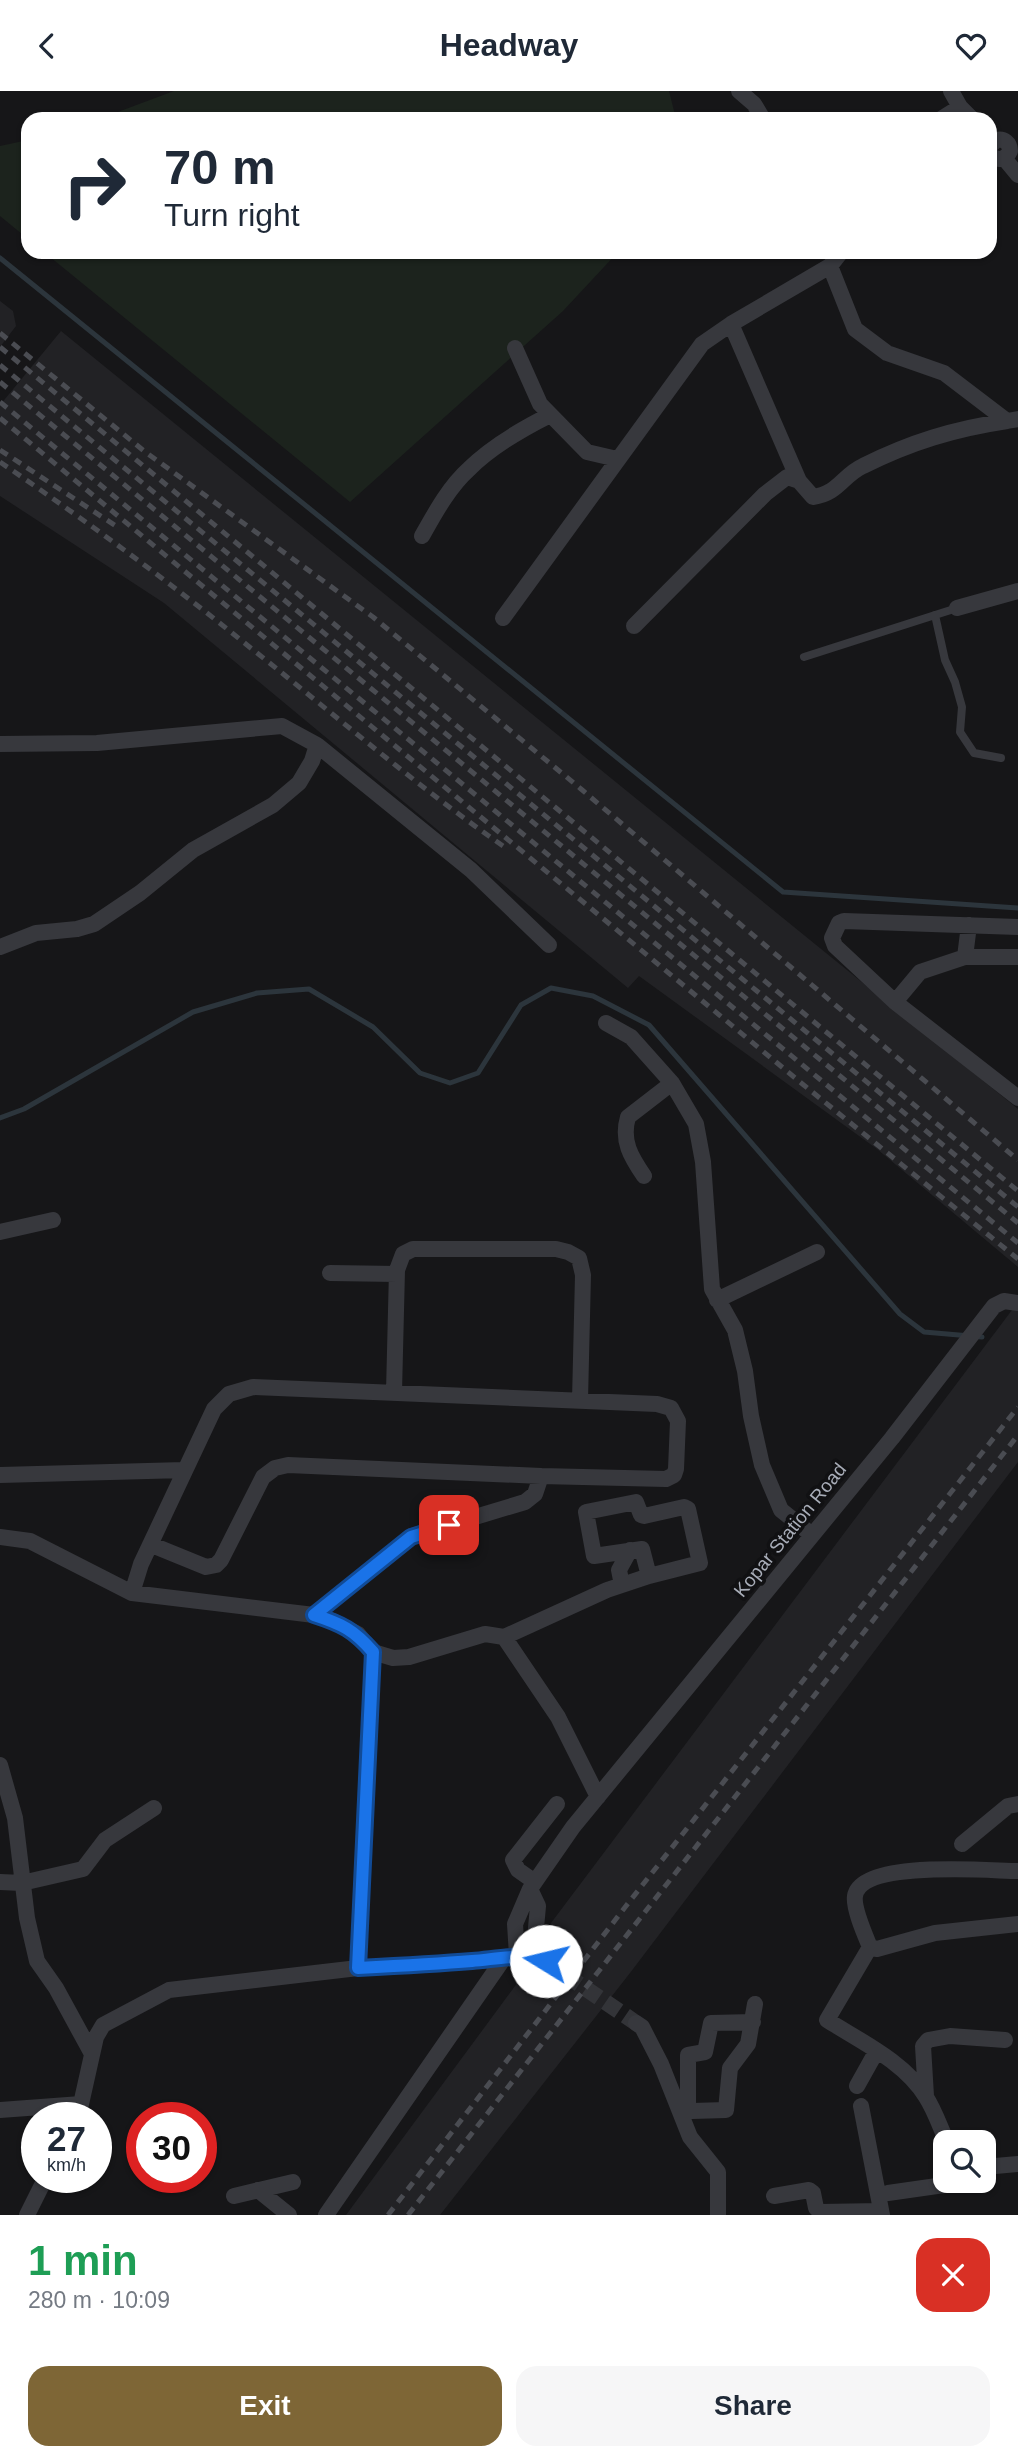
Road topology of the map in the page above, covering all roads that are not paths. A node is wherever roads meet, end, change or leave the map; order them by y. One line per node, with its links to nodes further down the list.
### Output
1 (739, 91): 3 (street)
2 (951, 91): 4 (street)
3 (759, 112)
4 (965, 112)
5 (999, 145): 6 (street)
6 (1018, 175)
7 (836, 259): 8 (street)
8 (830, 266): 9 (street); 12 (street)
9 (732, 324): 13 (street); 14 (street)
10 (515, 348): 11 (street)
11 (550, 415): 13 (street); 15 (street)
12 (1013, 420): 14 (street)
13 (617, 459): 19 (street)
14 (799, 481): 20 (street)
15 (422, 536)
16 (1018, 591): 17 (street)
17 (957, 608): 18 (lane)
18 (935, 615): 21 (lane); 24 (lane)
19 (502, 618)
20 (634, 626)
21 (804, 657)
22 (0, 744): 23 (street)
23 (317, 745): 27 (street); 28 (street)
24 (1001, 758)
25 (969, 925): 26 (street); 29 (street); 31 (street)
26 (1018, 927)
27 (549, 945)
28 (0, 947)
29 (965, 957): 30 (street); 31 (street)
30 (1018, 957)
31 (895, 1002): 34 (street)
32 (606, 1023): 33 (street)
33 (672, 1083): 35 (street); 41 (street)
34 (1018, 1098)
35 (644, 1176)
36 (53, 1220): 37 (street)
37 (0, 1232)
38 (817, 1252): 41 (street)
39 (330, 1273): 40 (street)
40 (397, 1274): 43 (street); 44 (street)
41 (717, 1300): 48 (street)
42 (1018, 1303): 48 (street, Kopar Station Road)
43 (394, 1392): 44 (street); 45 (street)
44 (580, 1400): 47 (street)
45 (184, 1470): 46 (street); 50 (street)
46 (0, 1475)
47 (541, 1476): 50 (street); 55 (street)
48 (812, 1535): 59 (street, Kopar Station Road)
49 (0, 1537): 54 (street)
50 (152, 1545): 54 (street)
51 (630, 1550): 52 (street); 52 (street); 53 (street)
52 (649, 1576): 53 (street)
53 (622, 1585): 56 (street)
54 (132, 1593): 55 (street)
55 (314, 1615): 57 (street)
56 (504, 1637): 57 (street); 59 (street)
57 (373, 1652): 72 (street)
58 (0, 1765): 66 (street)
59 (598, 1797): 67 (street, Kopar Station Road)
60 (557, 1804): 67 (street)
61 (1018, 1804): 63 (street)
62 (154, 1808): 66 (street)
63 (962, 1844)
64 (1018, 1871): 69 (street)
65 (0, 1882): 66 (street)
66 (22, 1883): 79 (street)
67 (532, 1886): 70 (street, Kopar Station Road); 71 (street)
68 (1018, 1924): 69 (street)
69 (870, 1947): 78 (street)
70 (510, 1957): 71 (street); 72 (street); 99 (street)
71 (546, 1961): 73 (street)
72 (358, 1968): 79 (street)
73 (566, 1975)
74 (755, 2004): 75 (street)
75 (753, 2022): 75 (street)
76 (636, 2023): 100 (street)
77 (1005, 2040): 81 (street)
78 (876, 2052): 80 (street); 81 (street)
79 (92, 2054): 82 (street)
80 (857, 2086)
81 (926, 2097): 86 (street)
82 (80, 2102)
83 (861, 2106): 96 (street)
84 (0, 2110): 85 (street)
85 (21, 2110)
86 (941, 2130)
87 (1018, 2164): 88 (street)
88 (996, 2166)
89 (293, 2182): 91 (street)
90 (933, 2187): 93 (street)
91 (258, 2190): 94 (street); 98 (street)
92 (38, 2193): 97 (street)
93 (888, 2193)
94 (234, 2196)
95 (774, 2196): 96 (street)
96 (881, 2213)
97 (27, 2215)
98 (289, 2215)
99 (326, 2215)
100 (718, 2215)

